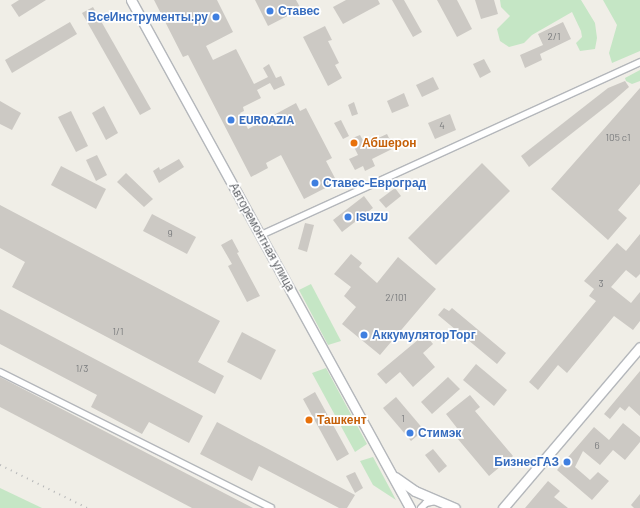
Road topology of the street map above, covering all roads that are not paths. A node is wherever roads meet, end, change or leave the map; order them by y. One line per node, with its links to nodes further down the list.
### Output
1 (131, 0): 3 (street, Авторемонтная улица)
2 (640, 62): 3 (street)
3 (261, 235): 6 (street, Авторемонтная улица)
4 (640, 347): 12 (street)
5 (0, 372): 8 (street)
6 (392, 475): 7 (street); 9 (street, Авторемонтная улица)
7 (440, 501): 10 (street); 11 (street)
8 (271, 508)
9 (410, 508)
10 (421, 508)
11 (455, 508)
12 (503, 508)

